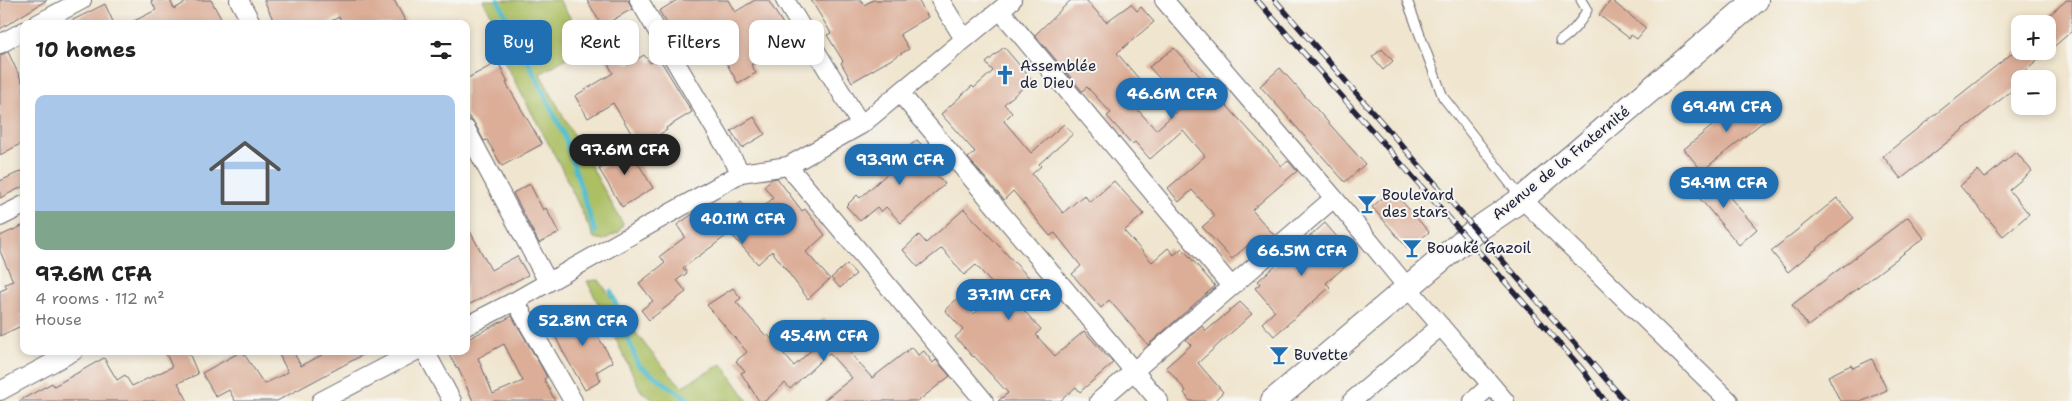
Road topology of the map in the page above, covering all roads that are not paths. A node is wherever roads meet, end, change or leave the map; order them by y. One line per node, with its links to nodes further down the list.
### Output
1 (82, 0): 11 (street)
2 (239, 0): 12 (street)
3 (639, 0): 21 (street)
4 (785, 0): 18 (street)
5 (940, 0): 14 (street)
6 (1164, 0): 22 (street)
7 (1407, 0): 23 (lane)
8 (1581, 0): 15 (lane)
9 (1756, 0): 23 (main road, Avenue de la Fraternité)
10 (1006, 5): 14 (street); 27 (street)
11 (44, 20)
12 (250, 20)
13 (20, 33): 16 (street)
14 (964, 40): 17 (street)
15 (1560, 41)
16 (0, 44)
17 (900, 93): 18 (street); 35 (street)
18 (861, 125): 20 (street)
19 (470, 136): 26 (street)
20 (788, 166): 21 (street); 41 (street)
21 (741, 173): 26 (street)
22 (1334, 198): 27 (street); 28 (street)
23 (1522, 199): 28 (main road, Avenue de la Fraternité); 48 (street)
24 (20, 207): 25 (street)
25 (0, 217)
26 (548, 282): 29 (street)
27 (1231, 286): 35 (street)
28 (1408, 288): 31 (street); 44 (main road, Avenue de la Fraternité)
29 (515, 301): 30 (street); 40 (street)
30 (470, 324)
31 (1441, 326): 36 (street); 45 (street)
32 (67, 355): 37 (street)
33 (408, 355): 38 (street)
34 (427, 355): 39 (street)
35 (1133, 370): 42 (street); 43 (street)
36 (1491, 385): 46 (street); 47 (street)
37 (0, 391)
38 (321, 401)
39 (452, 401)
40 (574, 401)
41 (984, 401)
42 (1099, 401)
43 (1159, 401)
44 (1273, 401)
45 (1352, 401)
46 (1473, 401)
47 (1505, 401)
48 (1730, 401)

